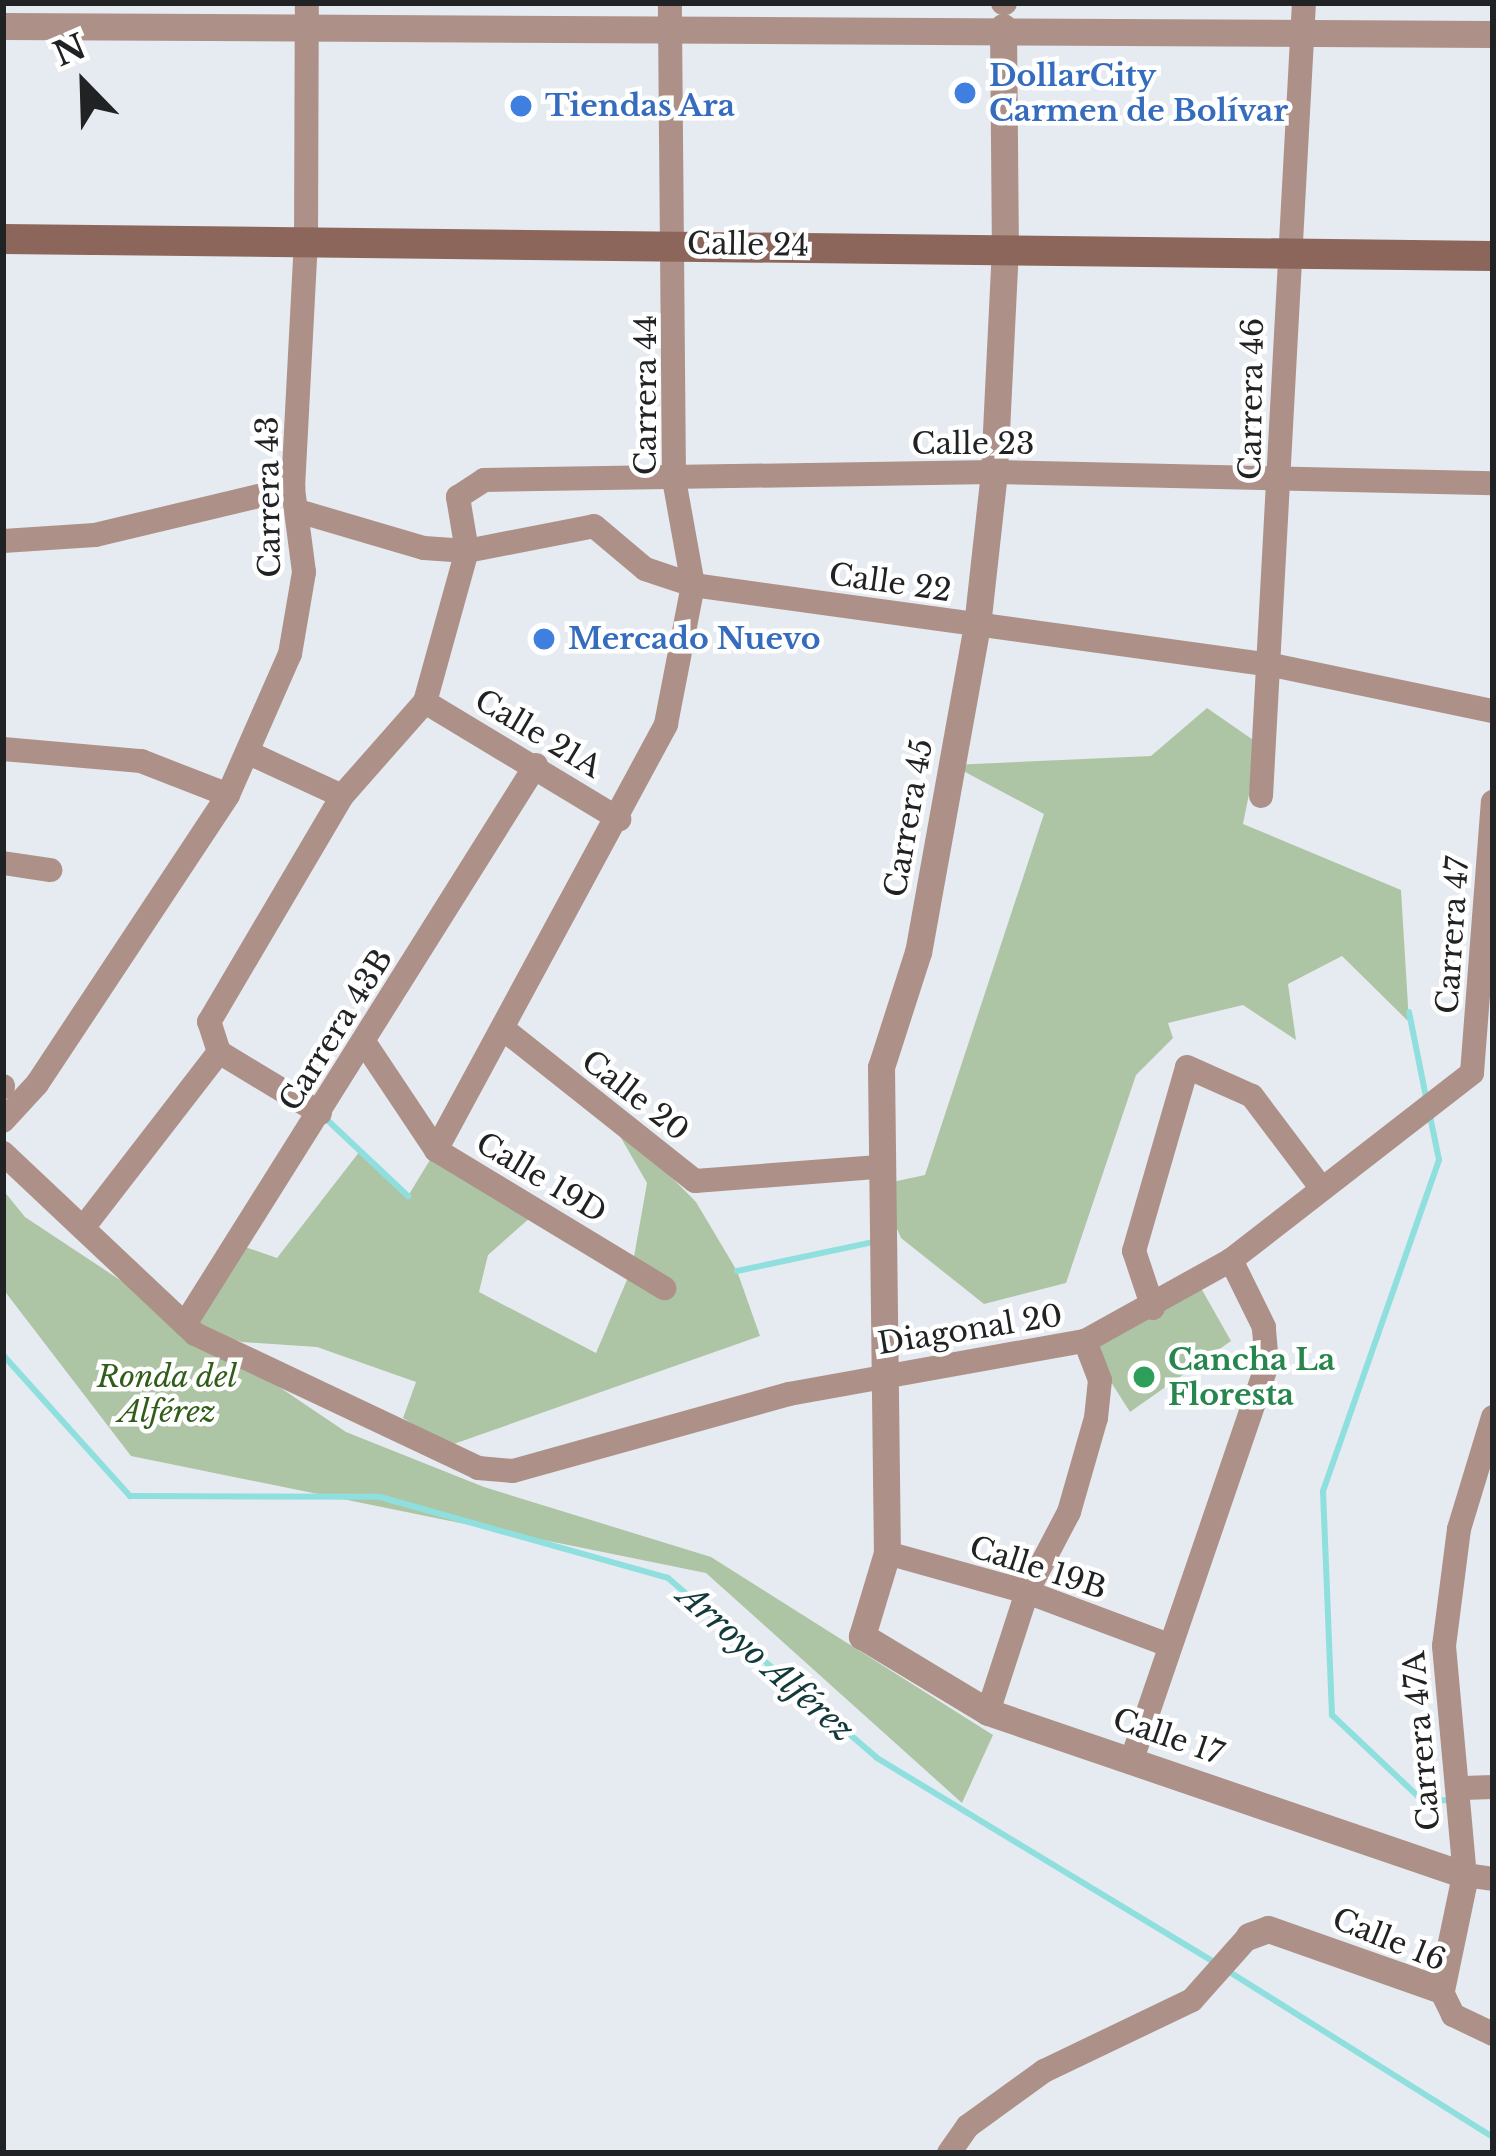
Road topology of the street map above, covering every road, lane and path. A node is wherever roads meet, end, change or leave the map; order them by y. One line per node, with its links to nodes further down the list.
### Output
1 (1304, 3): 6 (street, Carrera 46)
2 (1003, 9): 4 (street); 6 (street); 11 (street, Carrera 45)
3 (306, 16): 4 (street); 5 (street); 9 (street, Carrera 43)
4 (670, 16): 10 (street, Carrera 44)
5 (3, 26)
6 (1301, 32): 7 (street); 12 (street, Carrera 46)
7 (1493, 34)
8 (3, 239): 9 (main road, Calle 24)
9 (306, 242): 10 (main road, Calle 24); 18 (street, Carrera 43)
10 (676, 244): 11 (main road, Calle 24); 15 (street, Carrera 44)
11 (1005, 247): 12 (main road, Calle 24); 14 (street, Carrera 45)
12 (1286, 253): 13 (main road, Calle 24); 16 (street, Carrera 46)
13 (1493, 256)
14 (994, 472): 15 (street, Calle 23); 16 (street, Calle 23); 22 (street, Carrera 45)
15 (674, 479): 20 (street, Calle 23); 21 (street, Carrera 44)
16 (1281, 481): 17 (street, Calle 23); 23 (street, Carrera 46)
17 (1493, 483)
18 (296, 500): 19 (street); 20 (street, Calle 22); 27 (street, Carrera 43)
19 (3, 541)
20 (467, 550): 21 (street, Calle 22); 24 (street)
21 (693, 585): 22 (street, Calle 22); 33 (street, Carrera 44)
22 (976, 625): 23 (street, Calle 22); 44 (street, Carrera 45)
23 (1271, 665): 25 (street, Calle 22); 31 (street, Carrera 46)
24 (425, 701): 28 (street, Calle 21A); 30 (street)
25 (1493, 711)
26 (3, 749): 29 (street)
27 (251, 754): 29 (street, Carrera 43); 30 (street)
28 (536, 765): 33 (street, Calle 21A); 37 (street, Carrera 43B)
29 (228, 795): 41 (street, Carrera 43)
30 (342, 796): 38 (street)
31 (1261, 796)
32 (1493, 802): 39 (street, Carrera 47)
33 (619, 819): 36 (street, Carrera 44)
34 (3, 863): 35 (street)
35 (50, 870)
36 (506, 1032): 42 (street, Carrera 44); 44 (street, Calle 20)
37 (364, 1042): 40 (street, Carrera 43B); 42 (street, Calle 19D)
38 (218, 1052): 40 (street); 46 (street)
39 (1482, 1078): 45 (street, Diagonal 20)
40 (320, 1113): 50 (street, Carrera 43B)
41 (3, 1121)
42 (436, 1150): 48 (street, Calle 19D)
43 (3, 1153): 46 (street)
44 (878, 1167): 52 (street, Carrera 45)
45 (1322, 1189): 47 (street, Diagonal 20); 49 (street)
46 (83, 1228): 50 (street)
47 (1231, 1260): 49 (street, Diagonal 20); 57 (street)
48 (664, 1288)
49 (1154, 1308): 51 (street, Diagonal 20)
50 (185, 1324): 52 (street, Diagonal 20)
51 (1085, 1341): 52 (street, Diagonal 20); 55 (street)
52 (889, 1372): 54 (street, Carrera 45)
53 (1493, 1418): 61 (street, Carrera 47A)
54 (887, 1553): 55 (street, Calle 19B); 56 (street, Carrera 45)
55 (1027, 1592): 57 (street, Calle 19B); 58 (street)
56 (862, 1636): 58 (street, Calle 17)
57 (1169, 1646): 59 (street)
58 (988, 1712): 59 (street, Calle 17)
59 (1132, 1759): 63 (street, Calle 17)
60 (1493, 1787): 61 (street)
61 (1462, 1788): 63 (street, Carrera 47A)
62 (1493, 1865): 63 (street)
63 (1479, 1877): 65 (street, Carrera 47A)
64 (1249, 1936): 65 (street, Calle 16); 67 (street)
65 (1442, 1990): 66 (street, Calle 16)
66 (1493, 2034)
67 (949, 2153)

